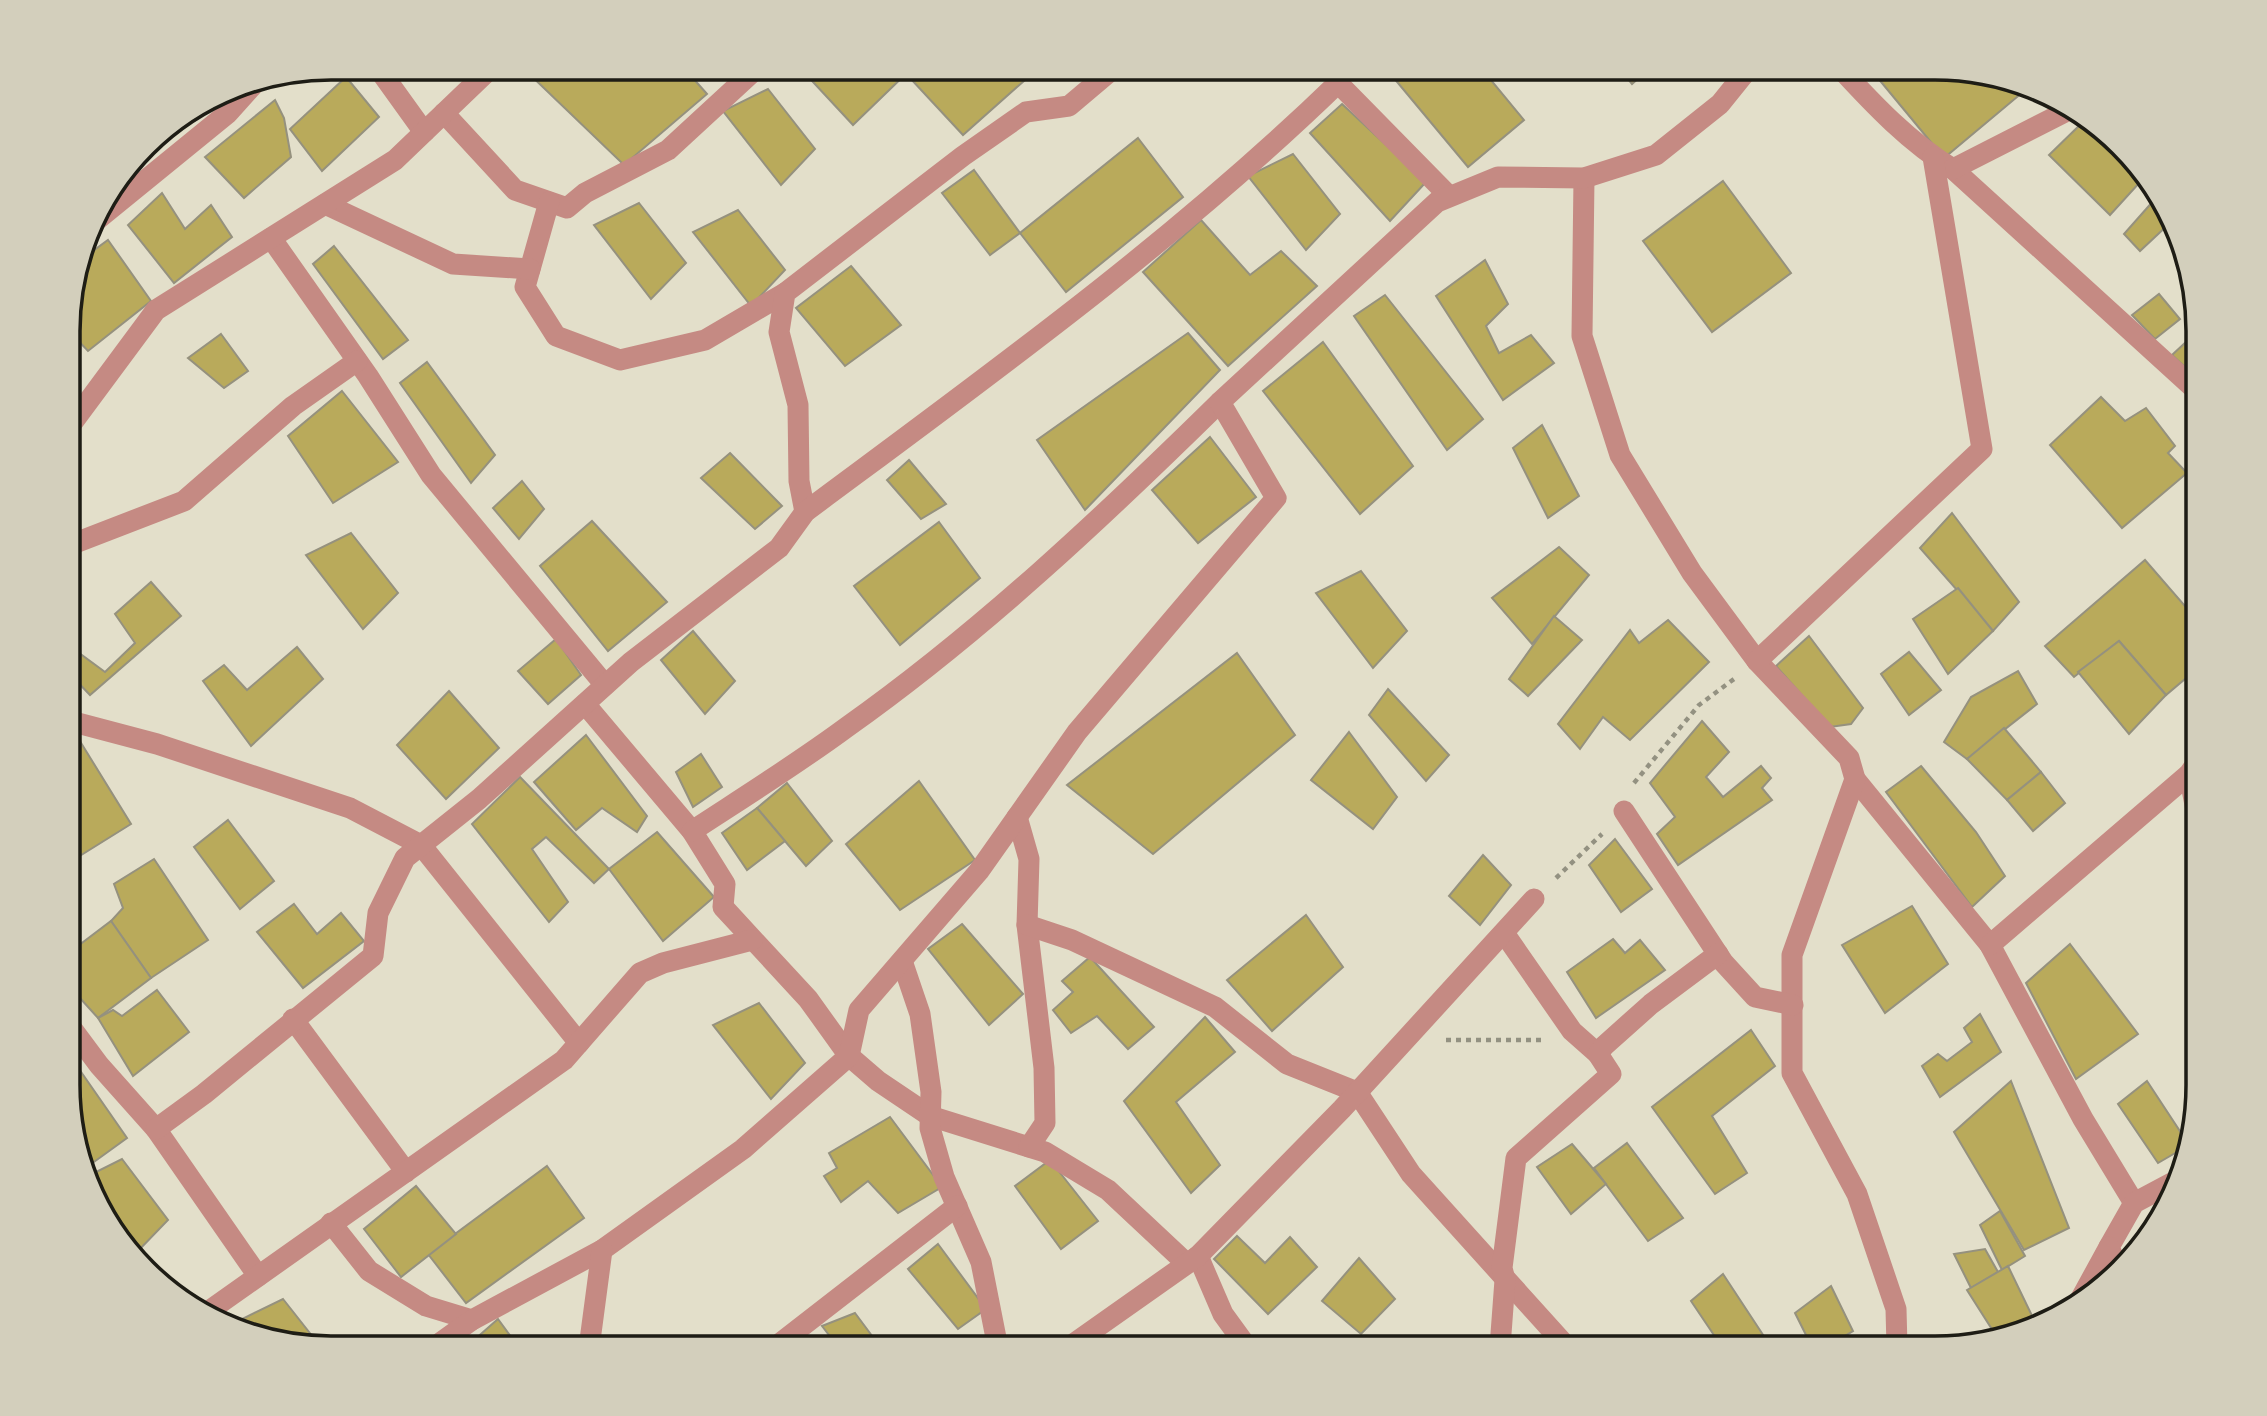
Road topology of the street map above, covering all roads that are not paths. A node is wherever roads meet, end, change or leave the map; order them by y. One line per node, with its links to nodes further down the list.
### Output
1 (387, 80): 12 (street)
2 (478, 80): 10 (street)
3 (744, 80): 17 (street)
4 (1100, 80): 22 (street)
5 (1331, 80): 27 (street)
6 (1338, 80): 16 (street)
7 (1739, 80): 15 (street)
8 (1851, 80): 13 (street)
9 (242, 97): 19 (street)
10 (444, 113): 12 (street); 17 (street)
11 (2061, 114): 14 (street)
12 (424, 132): 18 (street)
13 (1933, 158): 14 (street); 29 (street)
14 (1952, 169): 24 (street)
15 (1584, 178): 16 (street); 29 (street)
16 (1450, 197): 25 (street)
17 (549, 202): 21 (street)
18 (326, 204): 20 (street); 21 (street)
19 (114, 206)
20 (271, 238): 23 (street); 26 (street)
21 (530, 269): 22 (street)
22 (785, 293): 27 (street)
23 (357, 361): 28 (street); 30 (street)
24 (2186, 381)
25 (1220, 402): 36 (street); 37 (street)
26 (80, 414)
27 (805, 512): 30 (street)
28 (80, 542)
29 (1757, 661): 34 (street)
30 (605, 685): 31 (street)
31 (585, 704): 37 (street); 38 (street)
32 (80, 723): 38 (street)
33 (2186, 775): 43 (street)
34 (1855, 779): 43 (street); 46 (street)
35 (1624, 811): 44 (street)
36 (1017, 817): 40 (street); 45 (street)
37 (692, 831): 42 (street)
38 (421, 845): 47 (street); 49 (street)
39 (1534, 899): 41 (street)
40 (1027, 925): 52 (street); 55 (street)
41 (1504, 933): 50 (street); 52 (street)
42 (752, 940): 49 (street); 51 (street)
43 (1990, 945): 58 (street)
44 (1718, 954): 46 (street); 50 (street)
45 (902, 961): 51 (street); 53 (street)
46 (1793, 1005): 77 (street)
47 (293, 1019): 54 (street); 56 (street)
48 (80, 1039): 54 (street)
49 (579, 1043): 56 (street)
50 (1590, 1047): 66 (street)
51 (849, 1056): 53 (street); 61 (street)
52 (1357, 1092): 63 (street); 66 (street)
53 (930, 1116): 55 (street); 59 (street)
54 (156, 1129): 65 (street)
55 (1029, 1147): 63 (street)
56 (406, 1172): 60 (street)
57 (2165, 1186): 58 (street)
58 (2134, 1203): 62 (street)
59 (957, 1206): 71 (street); 72 (street)
60 (331, 1223): 65 (street); 68 (street)
61 (602, 1250): 68 (street); 70 (street)
62 (2113, 1256): 64 (street)
63 (1192, 1259): 73 (street); 74 (street)
64 (2099, 1275)
65 (258, 1276): 67 (street)
66 (1505, 1280): 75 (street); 76 (street)
67 (215, 1307)
68 (472, 1320): 69 (street)
69 (450, 1336)
70 (591, 1336)
71 (789, 1336)
72 (996, 1336)
73 (1086, 1336)
74 (1239, 1336)
75 (1501, 1336)
76 (1557, 1336)
77 (1897, 1336)

